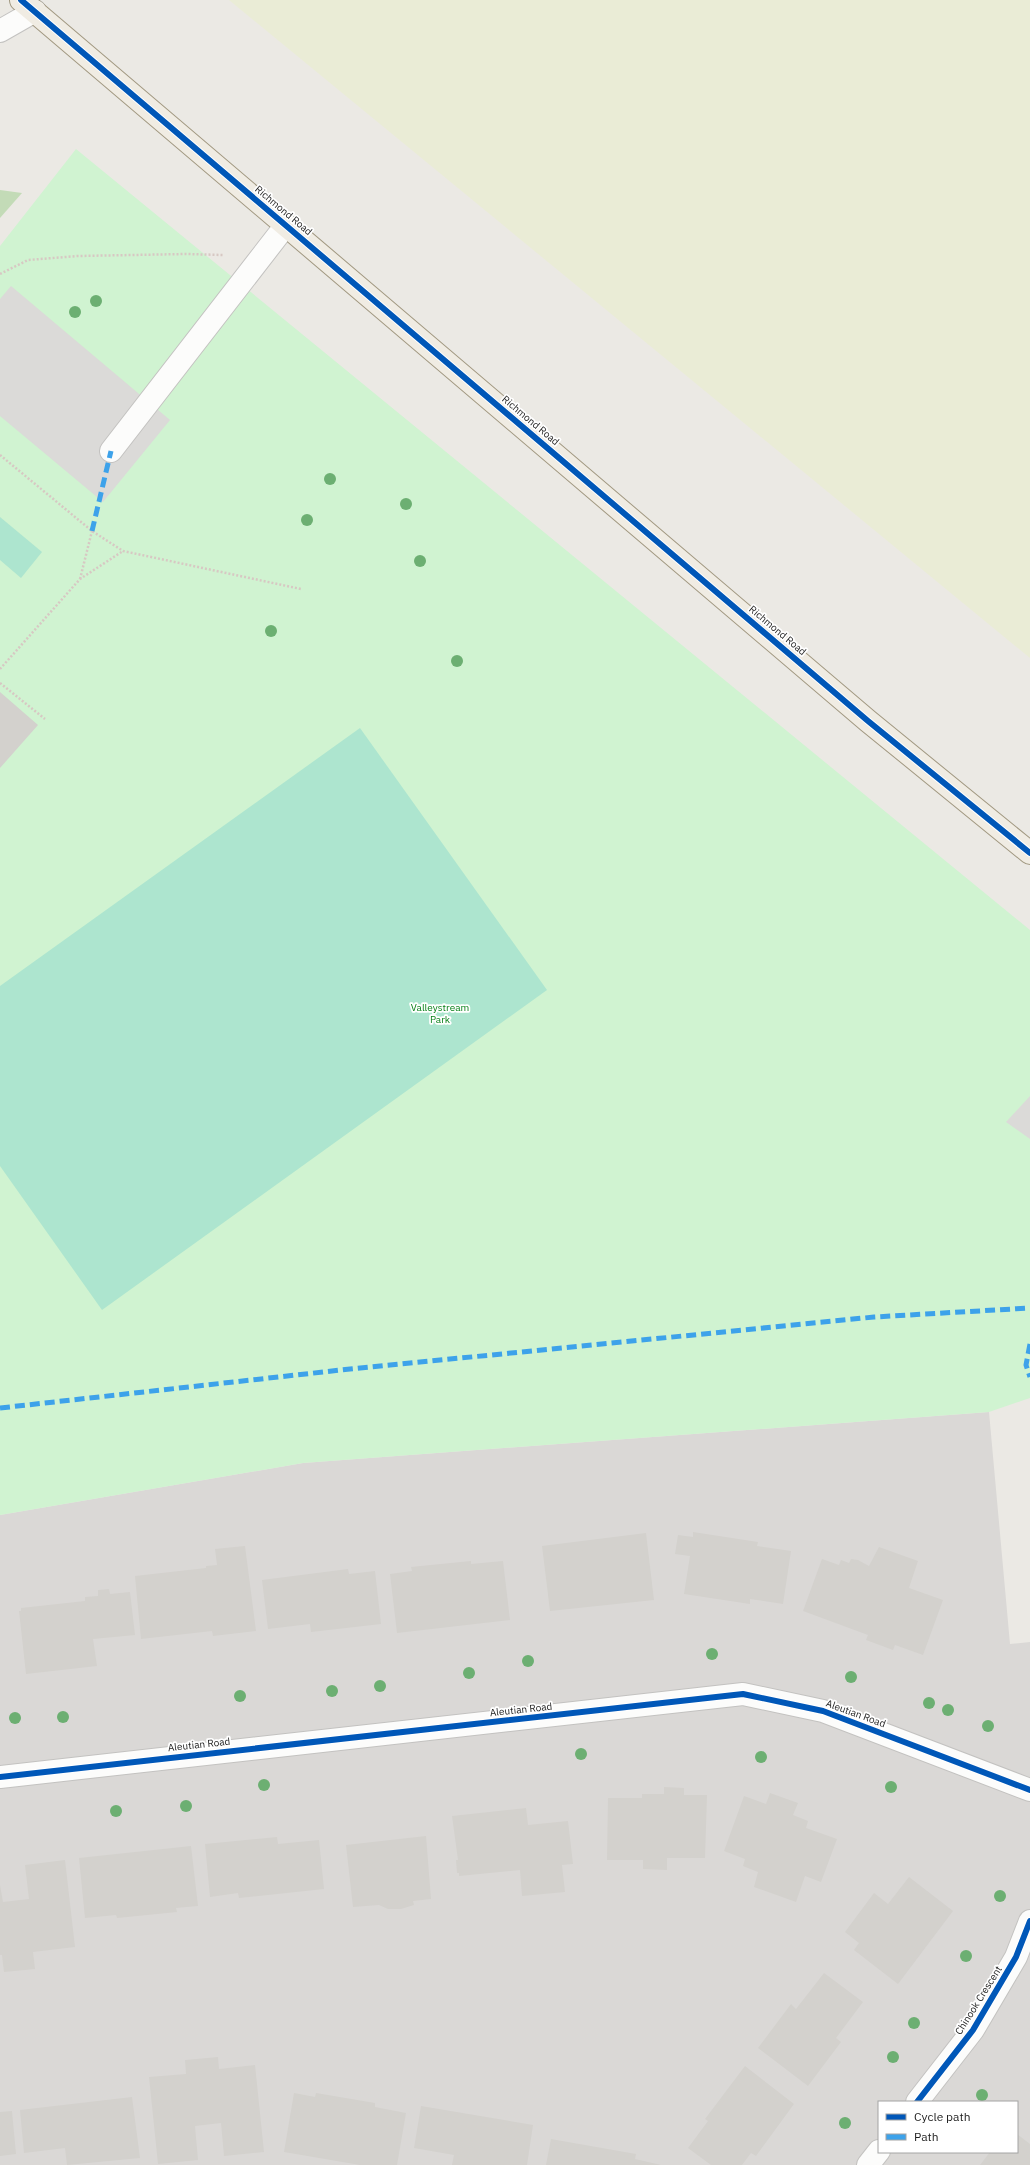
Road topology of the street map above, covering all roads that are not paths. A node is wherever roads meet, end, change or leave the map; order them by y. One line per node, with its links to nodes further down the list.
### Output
1 (28, 6): 2 (street); 3 (main road, Richmond Road)
2 (0, 31)
3 (286, 225): 4 (street); 5 (main road, Richmond Road)
4 (111, 451)
5 (1030, 853)
6 (0, 1776): 7 (street, Aleutian Road)
7 (1030, 1790)
8 (1030, 1921): 9 (street, Chinook Crescent)
9 (918, 2101)
10 (878, 2152): 11 (street)
11 (868, 2165)

